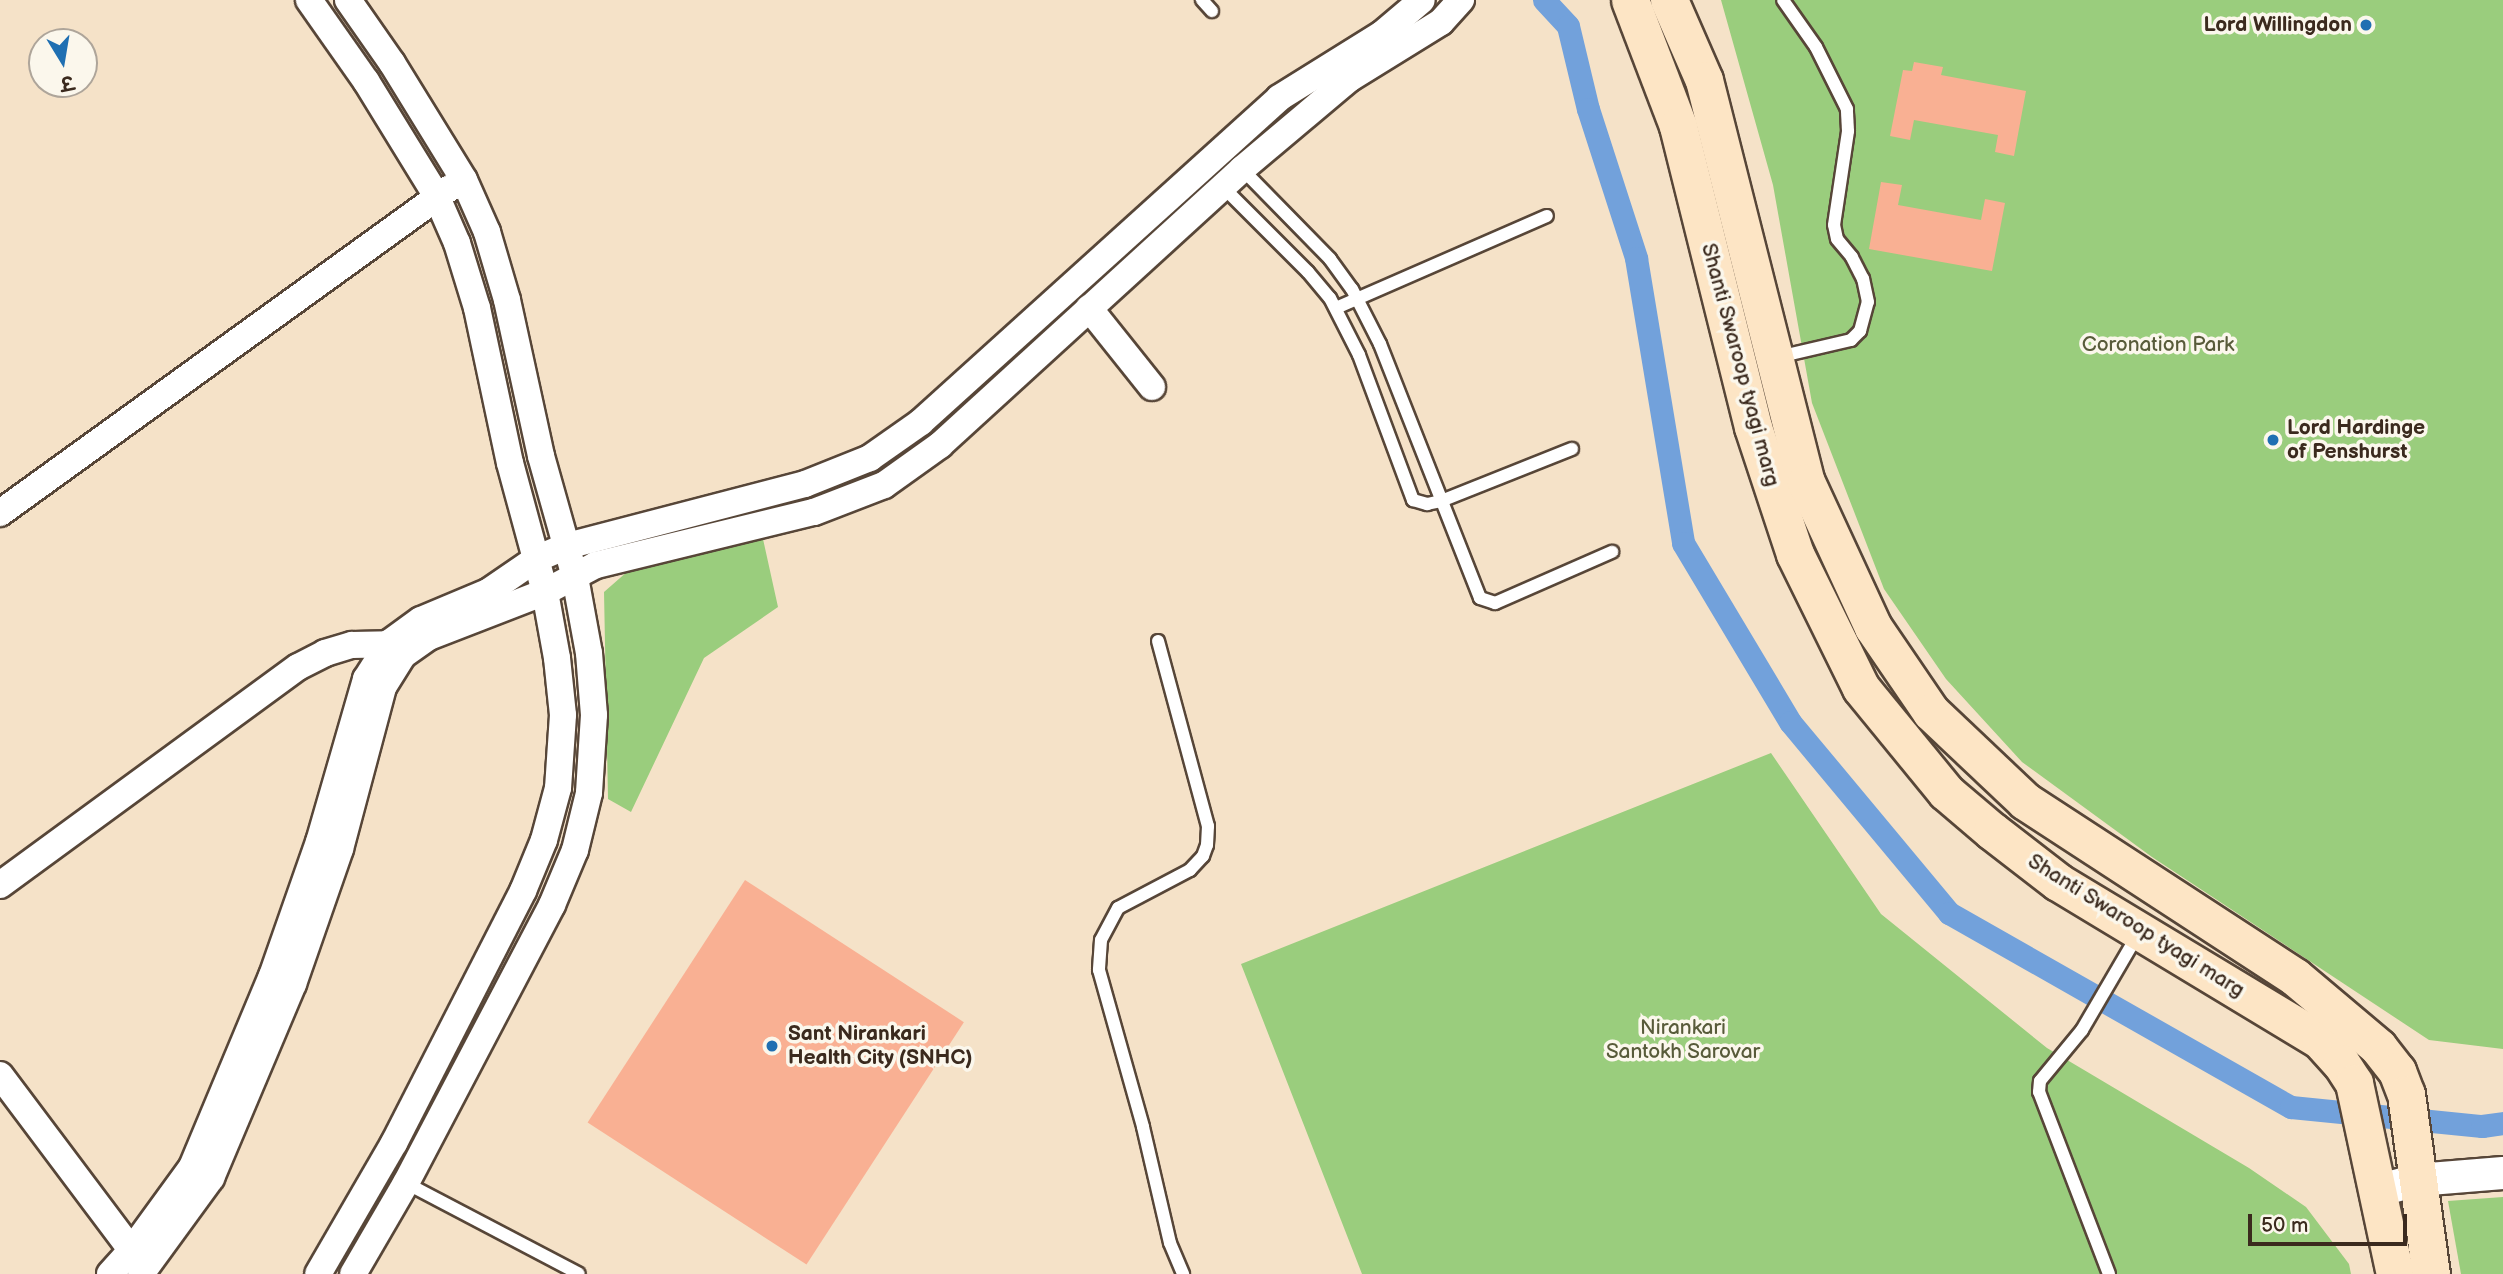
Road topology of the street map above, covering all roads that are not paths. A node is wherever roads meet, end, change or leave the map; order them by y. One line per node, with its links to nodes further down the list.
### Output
1 (309, 0): 16 (street)
2 (348, 0): 14 (street)
3 (1202, 0): 9 (lane)
4 (1422, 0): 10 (street)
5 (1461, 0): 10 (street)
6 (1630, 0): 37 (main road, Shanti Swaroop tyagi marg)
7 (1669, 0): 22 (main road, Shanti Swaroop tyagi marg)
8 (1783, 0): 22 (lane)
9 (1212, 11)
10 (1384, 45): 11 (street); 13 (street)
11 (1222, 146): 12 (street); 13 (street)
12 (1201, 165): 15 (lane); 18 (street)
13 (1242, 169): 15 (street); 19 (lane)
14 (464, 180): 16 (street); 29 (street)
15 (1222, 186): 20 (street); 21 (lane)
16 (436, 195): 28 (street); 31 (street)
17 (1546, 216): 19 (lane)
18 (1080, 275): 20 (street); 25 (street)
19 (1357, 297): 21 (lane); 26 (lane)
20 (1095, 303): 23 (street); 27 (street)
21 (1336, 308): 26 (lane)
22 (1773, 358): 41 (main road, Shanti Swaroop tyagi marg)
23 (1152, 387)
24 (1572, 449): 26 (lane)
25 (825, 476): 27 (street); 29 (street)
26 (1441, 501): 30 (lane)
27 (834, 504): 32 (street)
28 (0, 513)
29 (567, 546): 31 (street); 32 (street)
30 (1612, 552)
31 (536, 559): 33 (street); 35 (street)
32 (575, 577): 33 (street); 39 (street)
33 (545, 592): 35 (street); 38 (street)
34 (1158, 641): 52 (lane)
35 (402, 644): 36 (street); 47 (street)
36 (0, 885)
37 (2140, 931): 43 (main road, Shanti Swaroop tyagi marg); 53 (lane)
38 (445, 1045): 39 (street); 45 (street)
39 (472, 1058): 44 (street)
40 (0, 1075): 47 (street)
41 (2416, 1173): 42 (street); 43 (street); 55 (main road, Shanti Swaroop tyagi marg)
42 (2503, 1173)
43 (2374, 1177): 54 (main road, Shanti Swaroop tyagi marg)
44 (406, 1183): 46 (street); 51 (lane)
45 (342, 1233): 46 (street); 49 (street)
46 (368, 1248): 50 (street)
47 (139, 1264): 48 (street)
48 (110, 1274)
49 (318, 1274)
50 (353, 1274)
51 (579, 1274)
52 (1183, 1274)
53 (2109, 1274)
54 (2395, 1274)
55 (2431, 1274)

